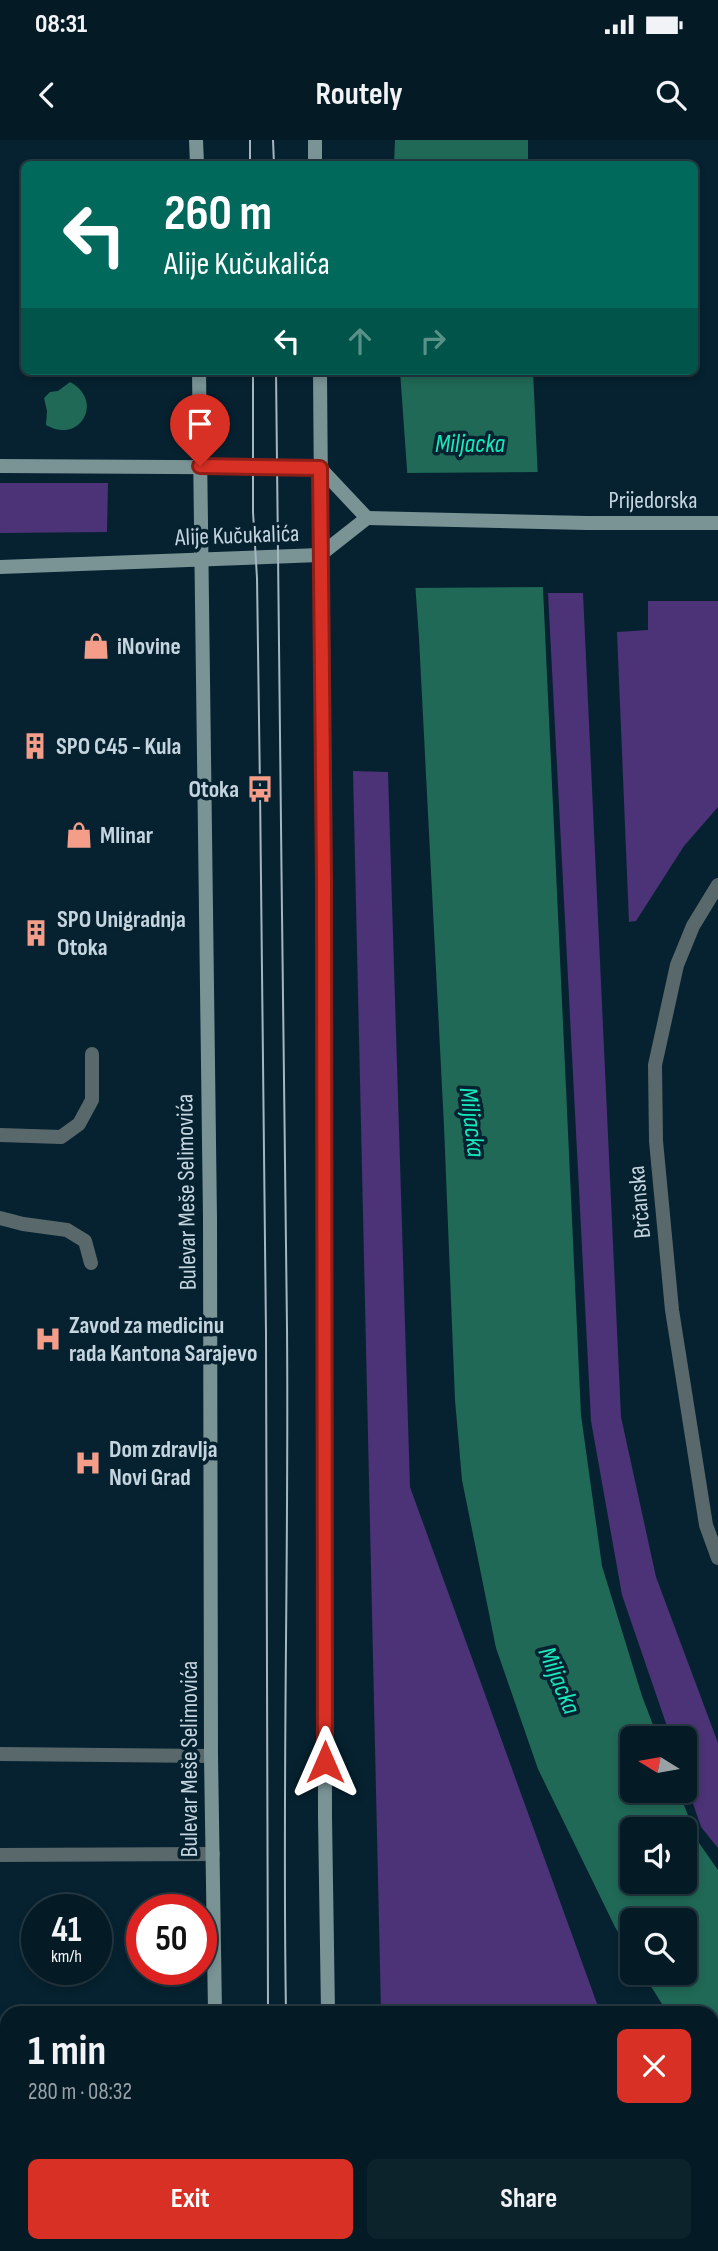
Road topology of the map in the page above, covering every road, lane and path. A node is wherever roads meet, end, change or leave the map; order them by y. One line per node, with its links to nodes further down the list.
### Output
1 (196, 140): 3 (main road)
2 (315, 140): 4 (main road)
3 (197, 161)
4 (315, 161)
5 (199, 375): 8 (main road, Bulevar Meše Selimovića)
6 (320, 375): 9 (main road)
7 (0, 466): 8 (main road)
8 (200, 466): 9 (main road); 13 (main road, Bulevar Meše Selimovića)
9 (320, 468): 10 (main road); 12 (main road)
10 (367, 518): 11 (main road, Prijedorska); 12 (main road, Alije Kučukalića)
11 (718, 523)
12 (320, 555): 13 (main road, Alije Kučukalića); 26 (main road)
13 (202, 559): 14 (main road, Alije Kučukalića); 22 (main road, Bulevar Meše Selimovića)
14 (0, 567)
15 (718, 885): 20 (street, Brčanska)
16 (92, 1054): 17 (street)
17 (0, 1135)
18 (0, 1218): 19 (street)
19 (91, 1263)
20 (718, 1558)
21 (0, 1754): 22 (street)
22 (211, 1756): 23 (main road, Bulevar Meše Selimovića)
23 (213, 1854): 24 (street); 25 (main road, Bulevar Meše Selimovića)
24 (0, 1855)
25 (215, 2006)
26 (328, 2006)

